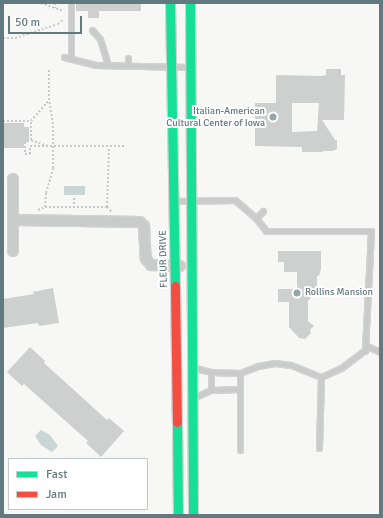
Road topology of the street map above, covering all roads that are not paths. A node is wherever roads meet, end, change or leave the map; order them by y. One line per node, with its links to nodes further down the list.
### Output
1 (71, 3): 6 (lane)
2 (170, 3): 10 (main road, FLEUR DRIVE)
3 (190, 3): 11 (main road)
4 (92, 30): 8 (lane)
5 (64, 57): 6 (lane)
6 (71, 58): 8 (lane)
7 (128, 58): 9 (lane)
8 (108, 65): 9 (lane)
9 (128, 66): 10 (lane)
10 (171, 67): 11 (lane); 13 (main road, FLEUR DRIVE)
11 (191, 67): 14 (main road)
12 (13, 179): 17 (street)
13 (174, 201): 14 (lane); 19 (main road, FLEUR DRIVE)
14 (191, 202): 16 (lane); 20 (main road)
15 (263, 211): 16 (lane)
16 (256, 218): 21 (lane)
17 (13, 220): 18 (street); 19 (street)
18 (13, 251)
19 (175, 266): 20 (street); 32 (main road, FLEUR DRIVE)
20 (192, 266): 23 (main road)
21 (365, 351): 22 (lane); 26 (lane)
22 (380, 352)
23 (192, 366): 24 (lane); 29 (main road)
24 (211, 372): 25 (lane); 28 (lane)
25 (240, 373): 26 (lane); 27 (lane)
26 (321, 377): 30 (lane)
27 (240, 389): 28 (lane); 31 (lane)
28 (211, 390): 29 (lane)
29 (192, 399): 33 (main road)
30 (319, 448)
31 (240, 450)
32 (178, 515)
33 (193, 515)

